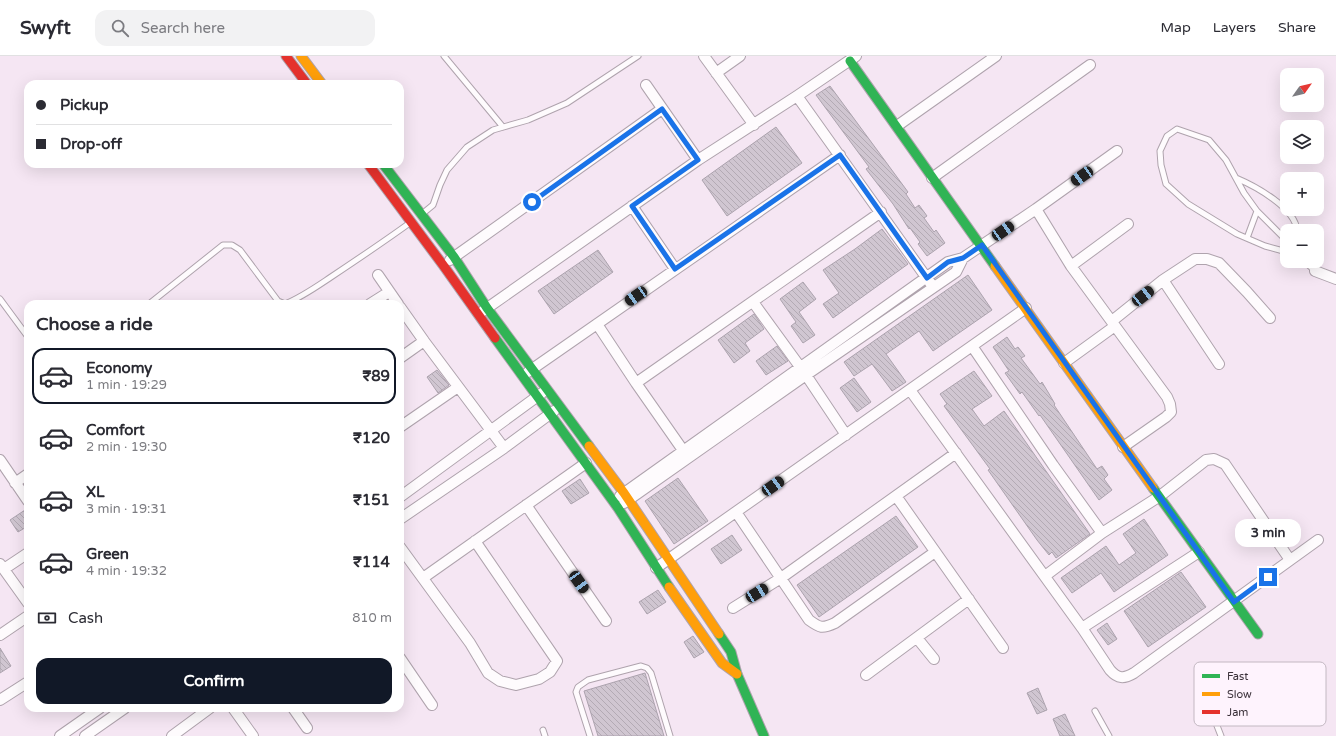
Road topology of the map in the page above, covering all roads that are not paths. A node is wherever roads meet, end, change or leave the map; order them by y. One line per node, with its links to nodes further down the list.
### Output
1 (286, 56): 11 (street)
2 (301, 56): 12 (street)
3 (444, 56): 18 (lane)
4 (638, 56): 18 (lane)
5 (704, 56): 10 (street)
6 (740, 56): 10 (street)
7 (996, 56): 17 (street)
8 (853, 58): 14 (street); 17 (street)
9 (1090, 65): 24 (street)
10 (716, 73): 16 (street)
11 (304, 80)
12 (319, 80)
13 (646, 85): 15 (street)
14 (797, 96): 16 (street); 20 (street)
15 (662, 109): 21 (street); 38 (street)
16 (754, 125): 21 (street)
17 (897, 126): 24 (street)
18 (503, 127): 30 (lane)
19 (1117, 151): 27 (street)
20 (840, 155): 29 (street); 43 (street)
21 (698, 160): 26 (street)
22 (371, 168): 31 (street)
23 (386, 168): 30 (street)
24 (932, 178): 36 (street)
25 (1236, 178): 28 (lane); 33 (lane); 35 (lane)
26 (632, 206): 43 (street); 58 (street)
27 (1036, 209): 36 (street); 41 (street)
28 (1257, 211): 34 (lane); 35 (lane)
29 (881, 212): 46 (street); 57 (street)
30 (422, 215): 31 (lane); 38 (street)
31 (412, 222): 40 (street); 54 (lane)
32 (1128, 224): 41 (street)
33 (1295, 224)
34 (1280, 234)
35 (1247, 238): 37 (lane)
36 (982, 245): 39 (street); 59 (street)
37 (1280, 250)
38 (454, 257): 40 (street); 58 (street)
39 (963, 258): 46 (street); 49 (street)
40 (443, 265): 61 (street)
41 (1071, 266): 63 (street)
42 (1312, 268): 44 (lane)
43 (675, 269): 64 (street)
44 (1315, 271): 47 (street)
45 (378, 275): 50 (street)
46 (927, 278): 49 (street); 72 (street)
47 (1336, 279)
48 (1163, 280): 62 (street); 63 (street); 70 (street)
49 (933, 287): 72 (street)
50 (389, 292): 55 (street); 56 (street)
51 (0, 299): 65 (lane)
52 (154, 300): 53 (lane)
53 (277, 300)
54 (296, 300)
55 (376, 300)
56 (395, 300)
57 (753, 302): 72 (street); 74 (street)
58 (487, 308): 61 (street); 71 (street)
59 (1026, 308): 67 (street); 69 (street)
60 (404, 313): 66 (street)
61 (478, 314): 73 (street)
62 (1270, 318)
63 (1114, 323): 69 (street); 84 (street)
64 (597, 324): 71 (street); 74 (street)
65 (24, 332)
66 (424, 342): 68 (street); 75 (street)
67 (972, 346): 77 (street); 101 (street)
68 (404, 355)
69 (1064, 363): 84 (street)
70 (1219, 364)
71 (532, 368): 73 (street); 76 (street)
72 (803, 371): 83 (street); 87 (street)
73 (523, 376): 78 (street)
74 (636, 383): 87 (street)
75 (458, 387): 81 (street); 82 (street)
76 (548, 390): 78 (street); 79 (street)
77 (910, 390): 83 (street); 86 (street)
78 (537, 396): 80 (street); 82 (street)
79 (559, 407): 80 (street); 94 (street)
80 (549, 414): 85 (street); 89 (street)
81 (404, 424)
82 (491, 430): 85 (street); 92 (street)
83 (846, 435): 99 (street)
84 (1123, 447): 96 (street)
85 (504, 448): 100 (street)
86 (956, 453): 95 (street); 112 (street)
87 (685, 454): 94 (street)
88 (0, 460): 91 (street)
89 (586, 463): 97 (street); 98 (street)
90 (24, 477): 91 (street)
91 (15, 483): 93 (street)
92 (404, 494)
93 (24, 495)
94 (626, 496): 97 (street); 108 (street)
95 (896, 496): 105 (street); 114 (street)
96 (1160, 496): 101 (street); 106 (street); 109 (street)
97 (616, 504): 111 (street)
98 (526, 505): 103 (street); 120 (street)
99 (736, 512): 108 (street); 114 (street)
100 (404, 516)
101 (1102, 533): 112 (street)
102 (1318, 540): 109 (street)
103 (475, 541): 113 (street); 113 (street)
104 (404, 552): 113 (street)
105 (935, 552): 114 (street); 116 (street)
106 (1199, 552): 117 (street); 121 (street)
107 (24, 554): 110 (street)
108 (669, 560): 111 (street); 128 (street)
109 (1290, 560): 117 (street)
110 (2, 566): 115 (street)
111 (656, 568): 128 (street)
112 (1045, 576): 121 (street)
113 (423, 578)
114 (781, 578): 118 (street)
115 (24, 591)
116 (969, 599): 124 (street); 125 (street)
117 (1234, 602): 121 (street); 122 (street)
118 (732, 608)
119 (24, 619): 123 (street)
120 (606, 621)
121 (1082, 628)
122 (1258, 634)
123 (0, 636)
124 (917, 638): 126 (street); 129 (street)
125 (1003, 648)
126 (934, 659)
127 (404, 664): 132 (street)
128 (737, 674): 151 (street)
129 (866, 675)
130 (24, 685): 131 (street)
131 (0, 700)
132 (432, 704)
133 (1095, 711): 152 (lane)
134 (94, 712): 144 (street)
135 (103, 712): 140 (street)
136 (119, 712): 140 (street)
137 (205, 712): 146 (street)
138 (236, 712): 147 (street)
139 (296, 712): 142 (street)
140 (108, 720): 145 (street)
141 (1217, 726): 153 (lane)
142 (307, 728)
143 (543, 730): 148 (lane)
144 (60, 736)
145 (84, 736)
146 (172, 736)
147 (254, 736)
148 (545, 736)
149 (590, 736): 150 (lane)
150 (670, 736)
151 (764, 736)
152 (1109, 736)
153 (1221, 736)

